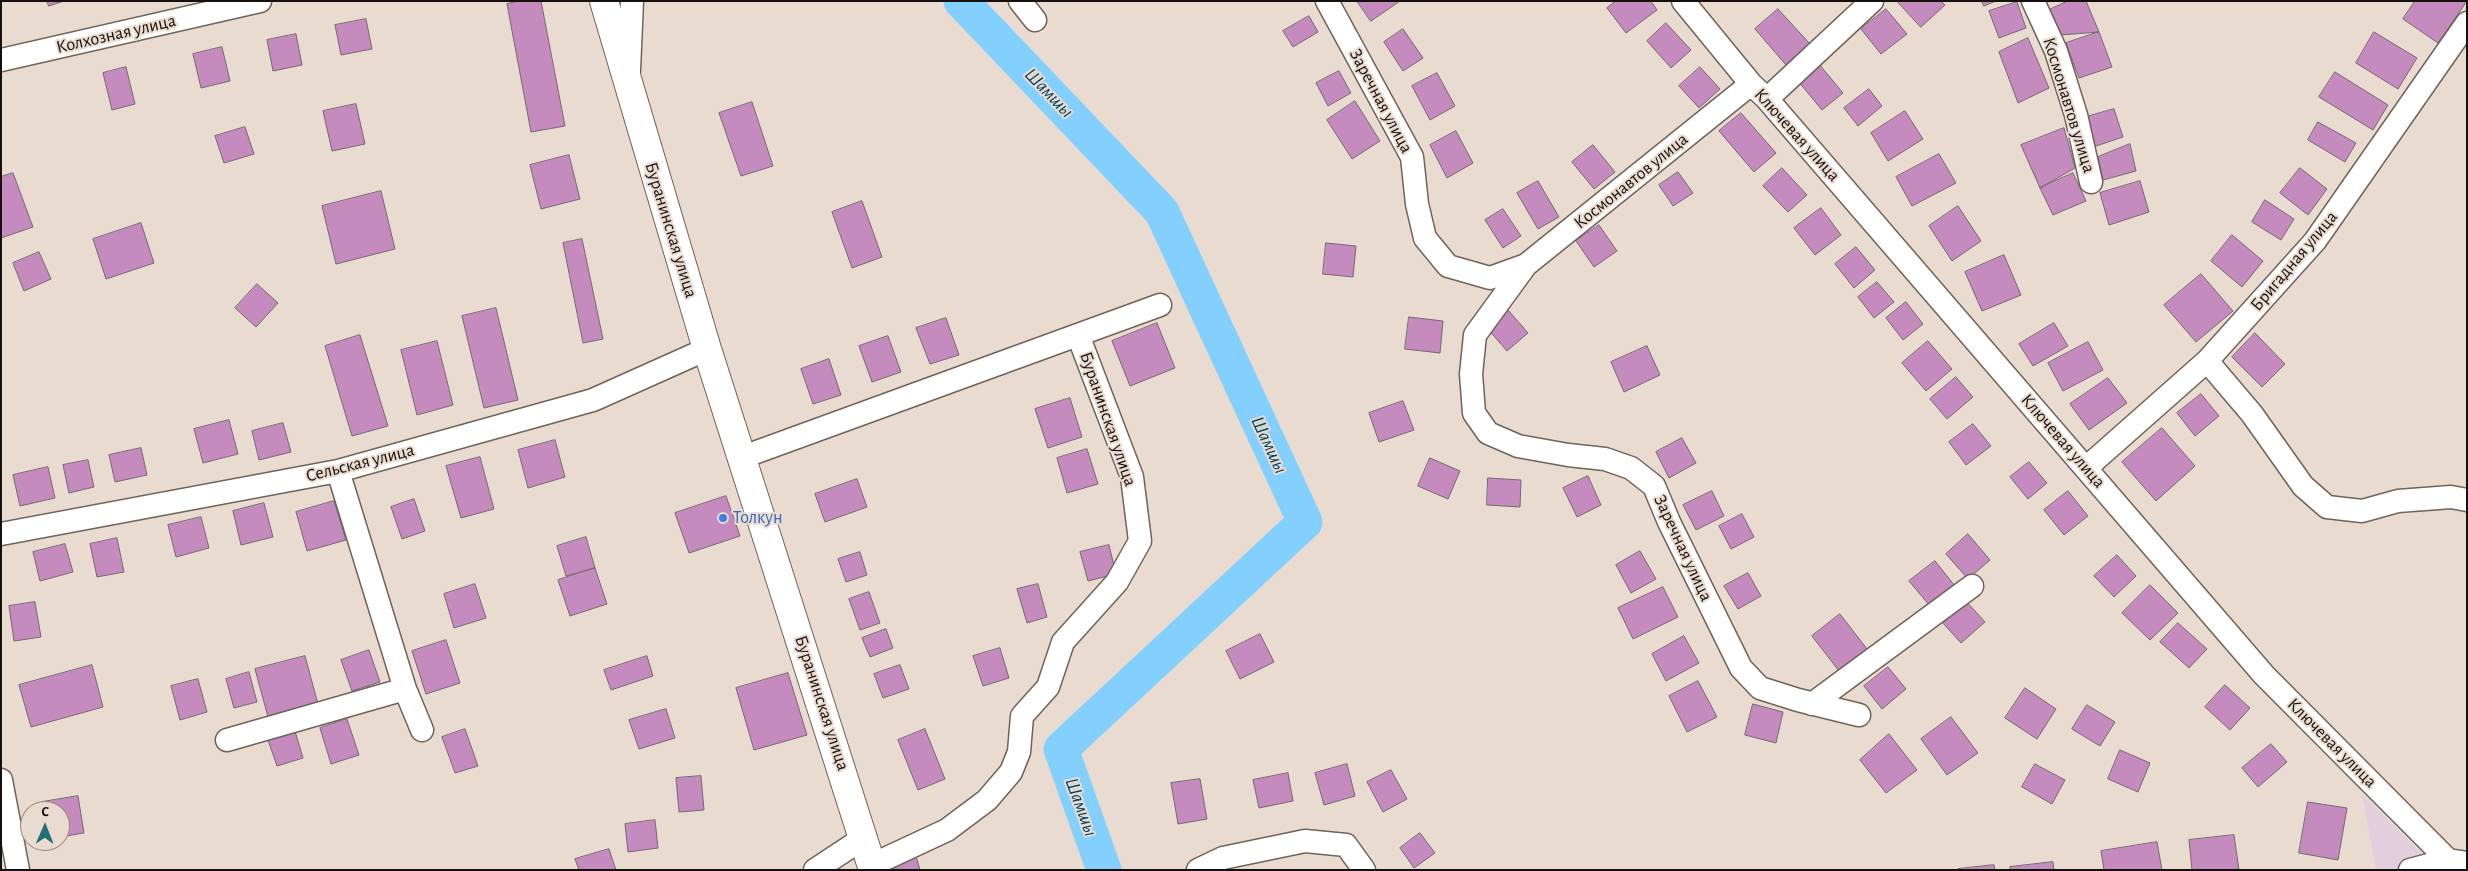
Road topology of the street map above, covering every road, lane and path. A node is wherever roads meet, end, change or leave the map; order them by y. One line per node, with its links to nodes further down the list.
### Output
1 (260, 1): 11 (street, Колхозная улица)
2 (604, 1): 13 (main road, Буранинская улица)
3 (632, 1): 13 (street)
4 (1020, 1): 9 (street)
5 (1327, 1): 16 (street, Заречная улица)
6 (1683, 1): 12 (street, Ключевая улица)
7 (1872, 1): 14 (street)
8 (2033, 1): 15 (street, Космонавтов улица)
9 (1035, 20)
10 (2467, 23): 20 (street, Бригадная улица)
11 (1, 60)
12 (1751, 84): 14 (street, Ключевая улица); 16 (street, Космонавтов улица)
13 (628, 86): 19 (main road, Буранинская улица)
14 (1767, 99): 22 (street, Ключевая улица)
15 (2092, 182)
16 (1520, 274): 28 (street, Заречная улица)
17 (1160, 305): 18 (street, Буранинская улица)
18 (1078, 336): 21 (street, Буранинская улица); 35 (street, Буранинская улица)
19 (707, 349): 21 (main road, Буранинская улица); 23 (street, Сельская улица)
20 (2207, 361): 22 (street, Бригадная улица); 24 (street)
21 (743, 457): 33 (main road, Буранинская улица)
22 (2086, 468): 34 (street, Ключевая улица)
23 (338, 471): 25 (street, Сельская улица); 27 (street)
24 (2467, 500)
25 (1, 534)
26 (1972, 586): 28 (street)
27 (405, 688): 30 (street); 31 (street)
28 (1812, 704): 29 (street, Заречная улица)
29 (1859, 715)
30 (422, 730)
31 (227, 740)
32 (1, 780): 36 (street)
33 (865, 837): 35 (main road, Буранинская улица); 37 (street)
34 (2456, 864): 40 (street)
35 (873, 867)
36 (18, 870)
37 (815, 870)
38 (1198, 870): 39 (street)
39 (1364, 870)
40 (2410, 870)

